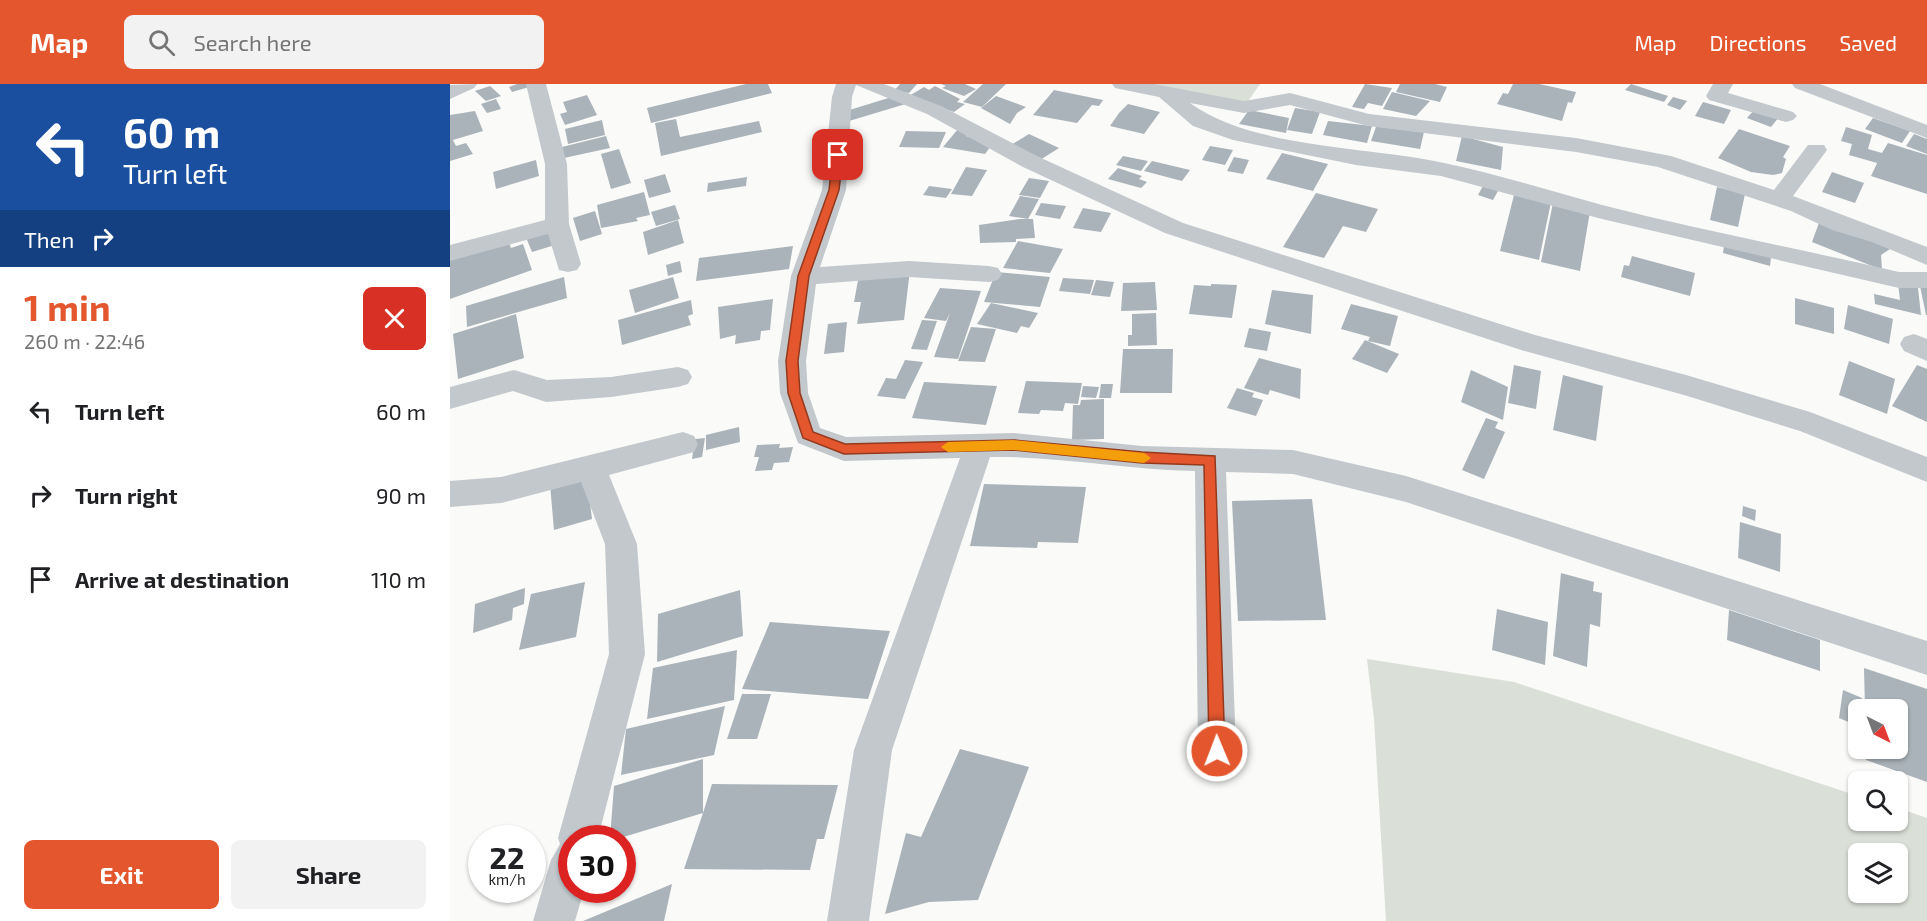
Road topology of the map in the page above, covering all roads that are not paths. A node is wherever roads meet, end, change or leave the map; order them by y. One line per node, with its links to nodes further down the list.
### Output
1 (467, 84): 9 (street)
2 (536, 84): 14 (street)
3 (846, 84): 19 (street)
4 (865, 84): 27 (street)
5 (1122, 84): 8 (street)
6 (1723, 84): 10 (street)
7 (1802, 84): 11 (street)
8 (1162, 88): 13 (street); 20 (street)
9 (450, 93)
10 (1786, 116)
11 (1927, 132)
12 (1816, 150): 13 (street)
13 (1779, 199): 16 (street)
14 (556, 224): 15 (street); 17 (street)
15 (450, 253)
16 (1927, 257)
17 (568, 264)
18 (989, 274): 19 (street)
19 (804, 276): 24 (street)
20 (1927, 280)
21 (678, 377): 22 (street)
22 (450, 398)
23 (683, 444): 26 (street)
24 (979, 446): 25 (street); 34 (street)
25 (1210, 460): 29 (street); 30 (street)
26 (590, 467): 28 (street); 31 (street)
27 (1927, 470)
28 (450, 494)
29 (1927, 658)
30 (1217, 751)
31 (581, 825)
32 (559, 903): 33 (street)
33 (554, 921)
34 (848, 921)

